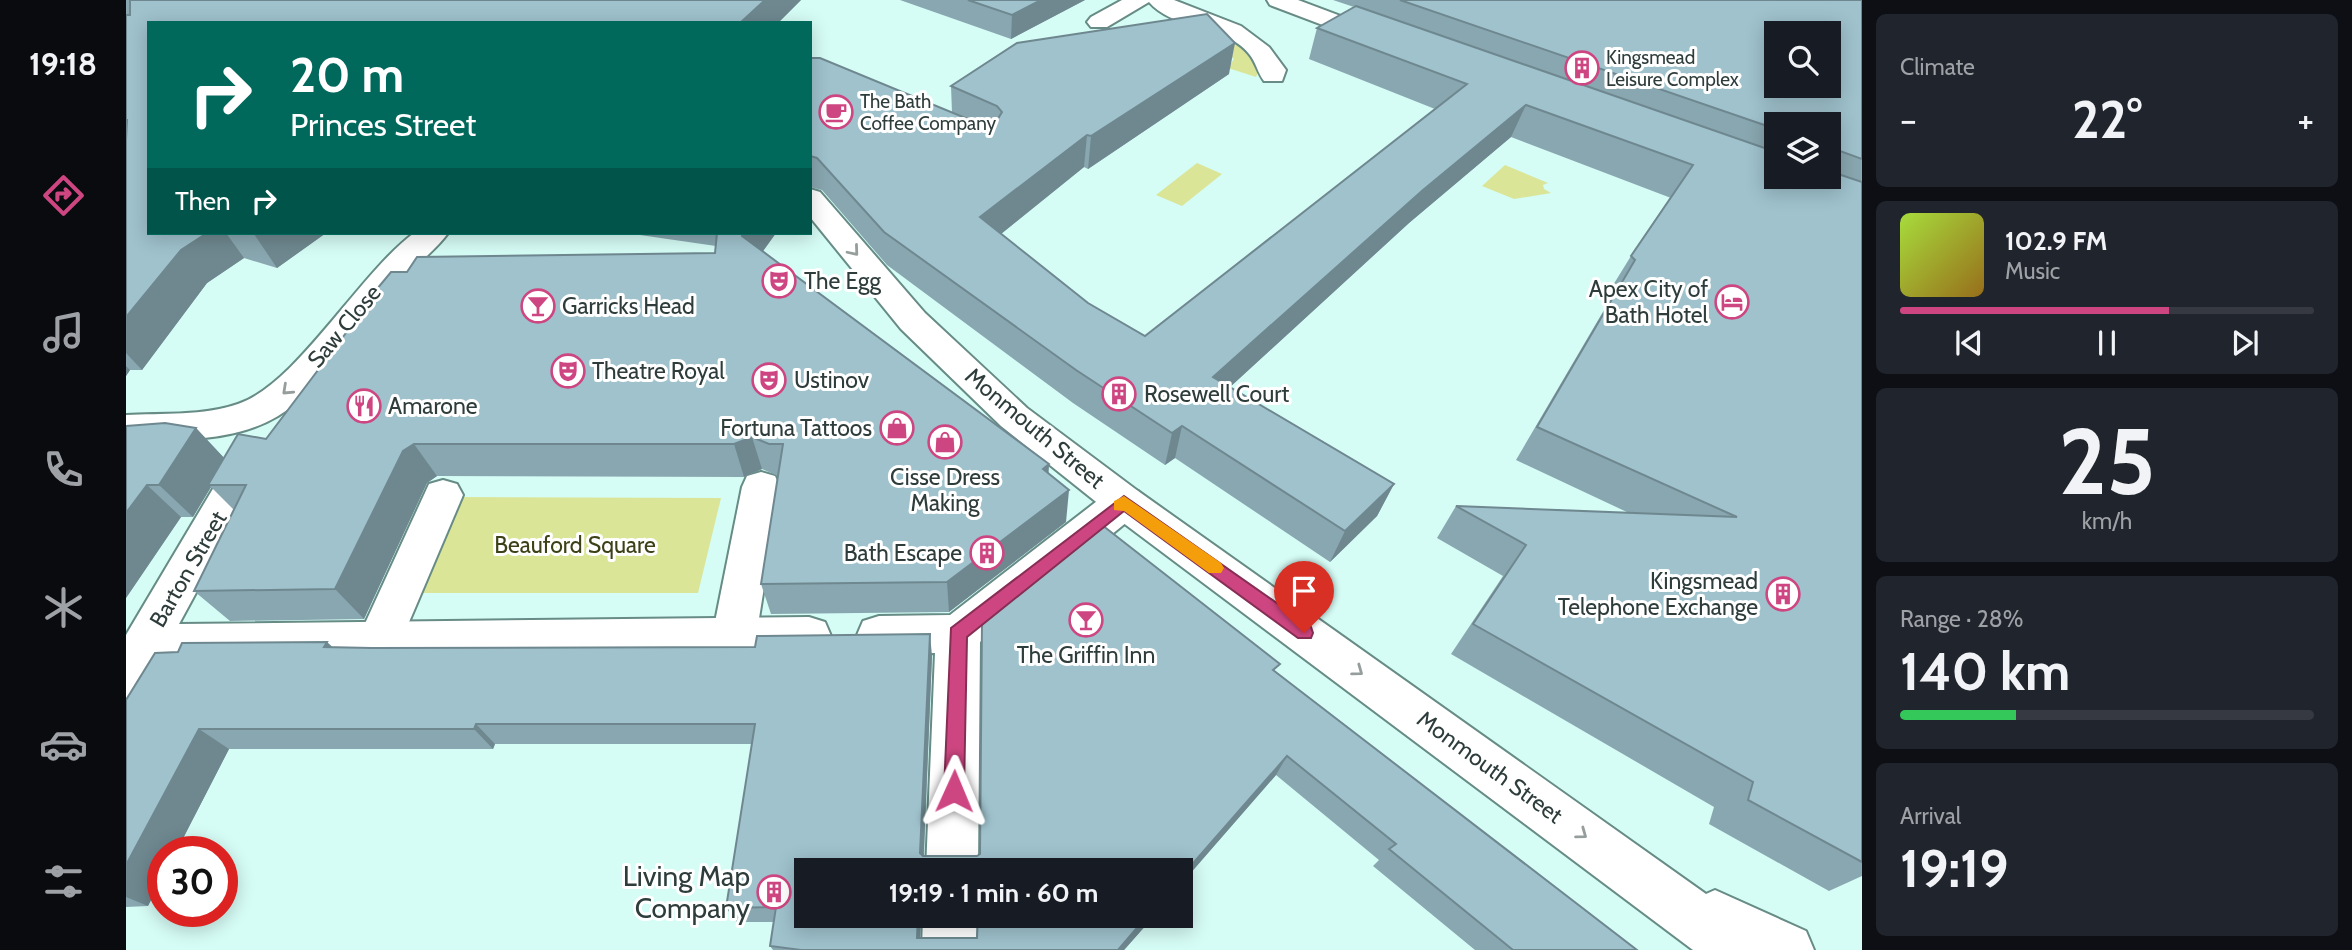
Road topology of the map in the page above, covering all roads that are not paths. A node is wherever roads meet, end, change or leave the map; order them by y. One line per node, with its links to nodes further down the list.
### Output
1 (1139, 0): 4 (street)
2 (1159, 0): 6 (street)
3 (1278, 0): 5 (street)
4 (1103, 20)
5 (1407, 48)
6 (1273, 76)
7 (812, 200): 13 (street, Monmouth Street, one-way to 13)
8 (430, 235): 9 (street, Saw Close, one-way to 9)
9 (126, 429)
10 (249, 460): 17 (street, Barton Street)
11 (761, 487): 15 (street)
12 (443, 495): 16 (street)
13 (1124, 502): 14 (street); 19 (street, Monmouth Street, one-way to 19)
14 (958, 634): 15 (street); 18 (street)
15 (734, 637): 16 (street)
16 (379, 641): 17 (street)
17 (133, 660)
18 (952, 858)
19 (1666, 895): 22 (street, Monmouth Street); 23 (street, Monmouth Street)
20 (950, 928): 21 (street)
21 (950, 950)
22 (1738, 950)
23 (1787, 950)

